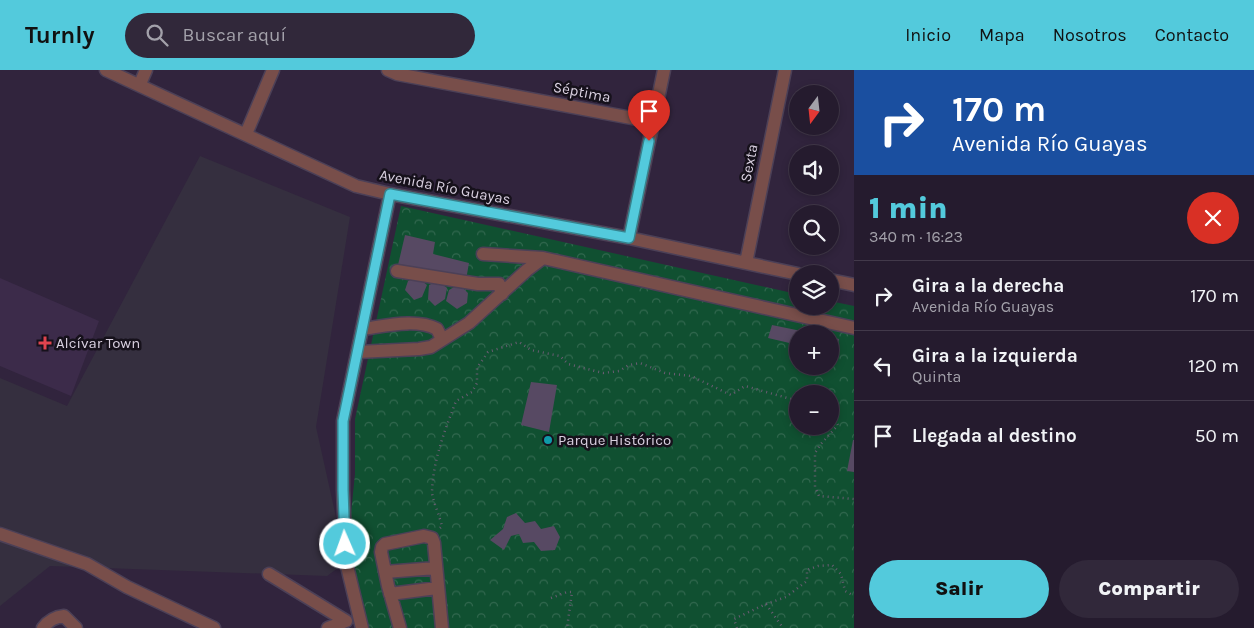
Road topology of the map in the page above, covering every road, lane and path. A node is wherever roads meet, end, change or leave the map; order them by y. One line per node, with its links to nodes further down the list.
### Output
1 (106, 70): 7 (street, Avenida Río Guayas)
2 (146, 70): 7 (street)
3 (273, 70): 9 (street)
4 (388, 70): 8 (street, Séptima)
5 (664, 70): 8 (street)
6 (785, 70): 14 (street, Sexta)
7 (140, 84): 9 (street, Avenida Río Guayas)
8 (653, 122): 11 (street)
9 (246, 134): 10 (street, Avenida Río Guayas)
10 (390, 194): 11 (street, Avenida Río Guayas); 21 (street)
11 (629, 238): 14 (street, Avenida Río Guayas)
12 (483, 254): 13 (street)
13 (543, 258): 19 (street); 20 (street)
14 (746, 263): 16 (street, Avenida Río Guayas)
15 (397, 271): 19 (street)
16 (789, 272)
17 (839, 282): 18 (street)
18 (854, 285)
19 (502, 294): 22 (street)
20 (854, 328)
21 (362, 329): 22 (street); 23 (street)
22 (442, 339): 23 (street)
23 (358, 352): 41 (street)
24 (789, 398): 27 (path)
25 (829, 435): 26 (path)
26 (854, 498)
27 (438, 531)
28 (0, 534): 39 (street)
29 (436, 568): 30 (street); 30 (street); 32 (street)
30 (385, 572): 33 (street)
31 (269, 574): 40 (street)
32 (437, 588): 33 (street); 43 (street)
33 (390, 594): 42 (street)
34 (854, 596): 36 (path)
35 (551, 598): 44 (path)
36 (766, 604): 45 (path); 46 (path)
37 (43, 628): 38 (street)
38 (76, 628)
39 (214, 628)
40 (328, 628)
41 (362, 628)
42 (400, 628)
43 (442, 628)
44 (567, 628)
45 (737, 628)
46 (783, 628)

